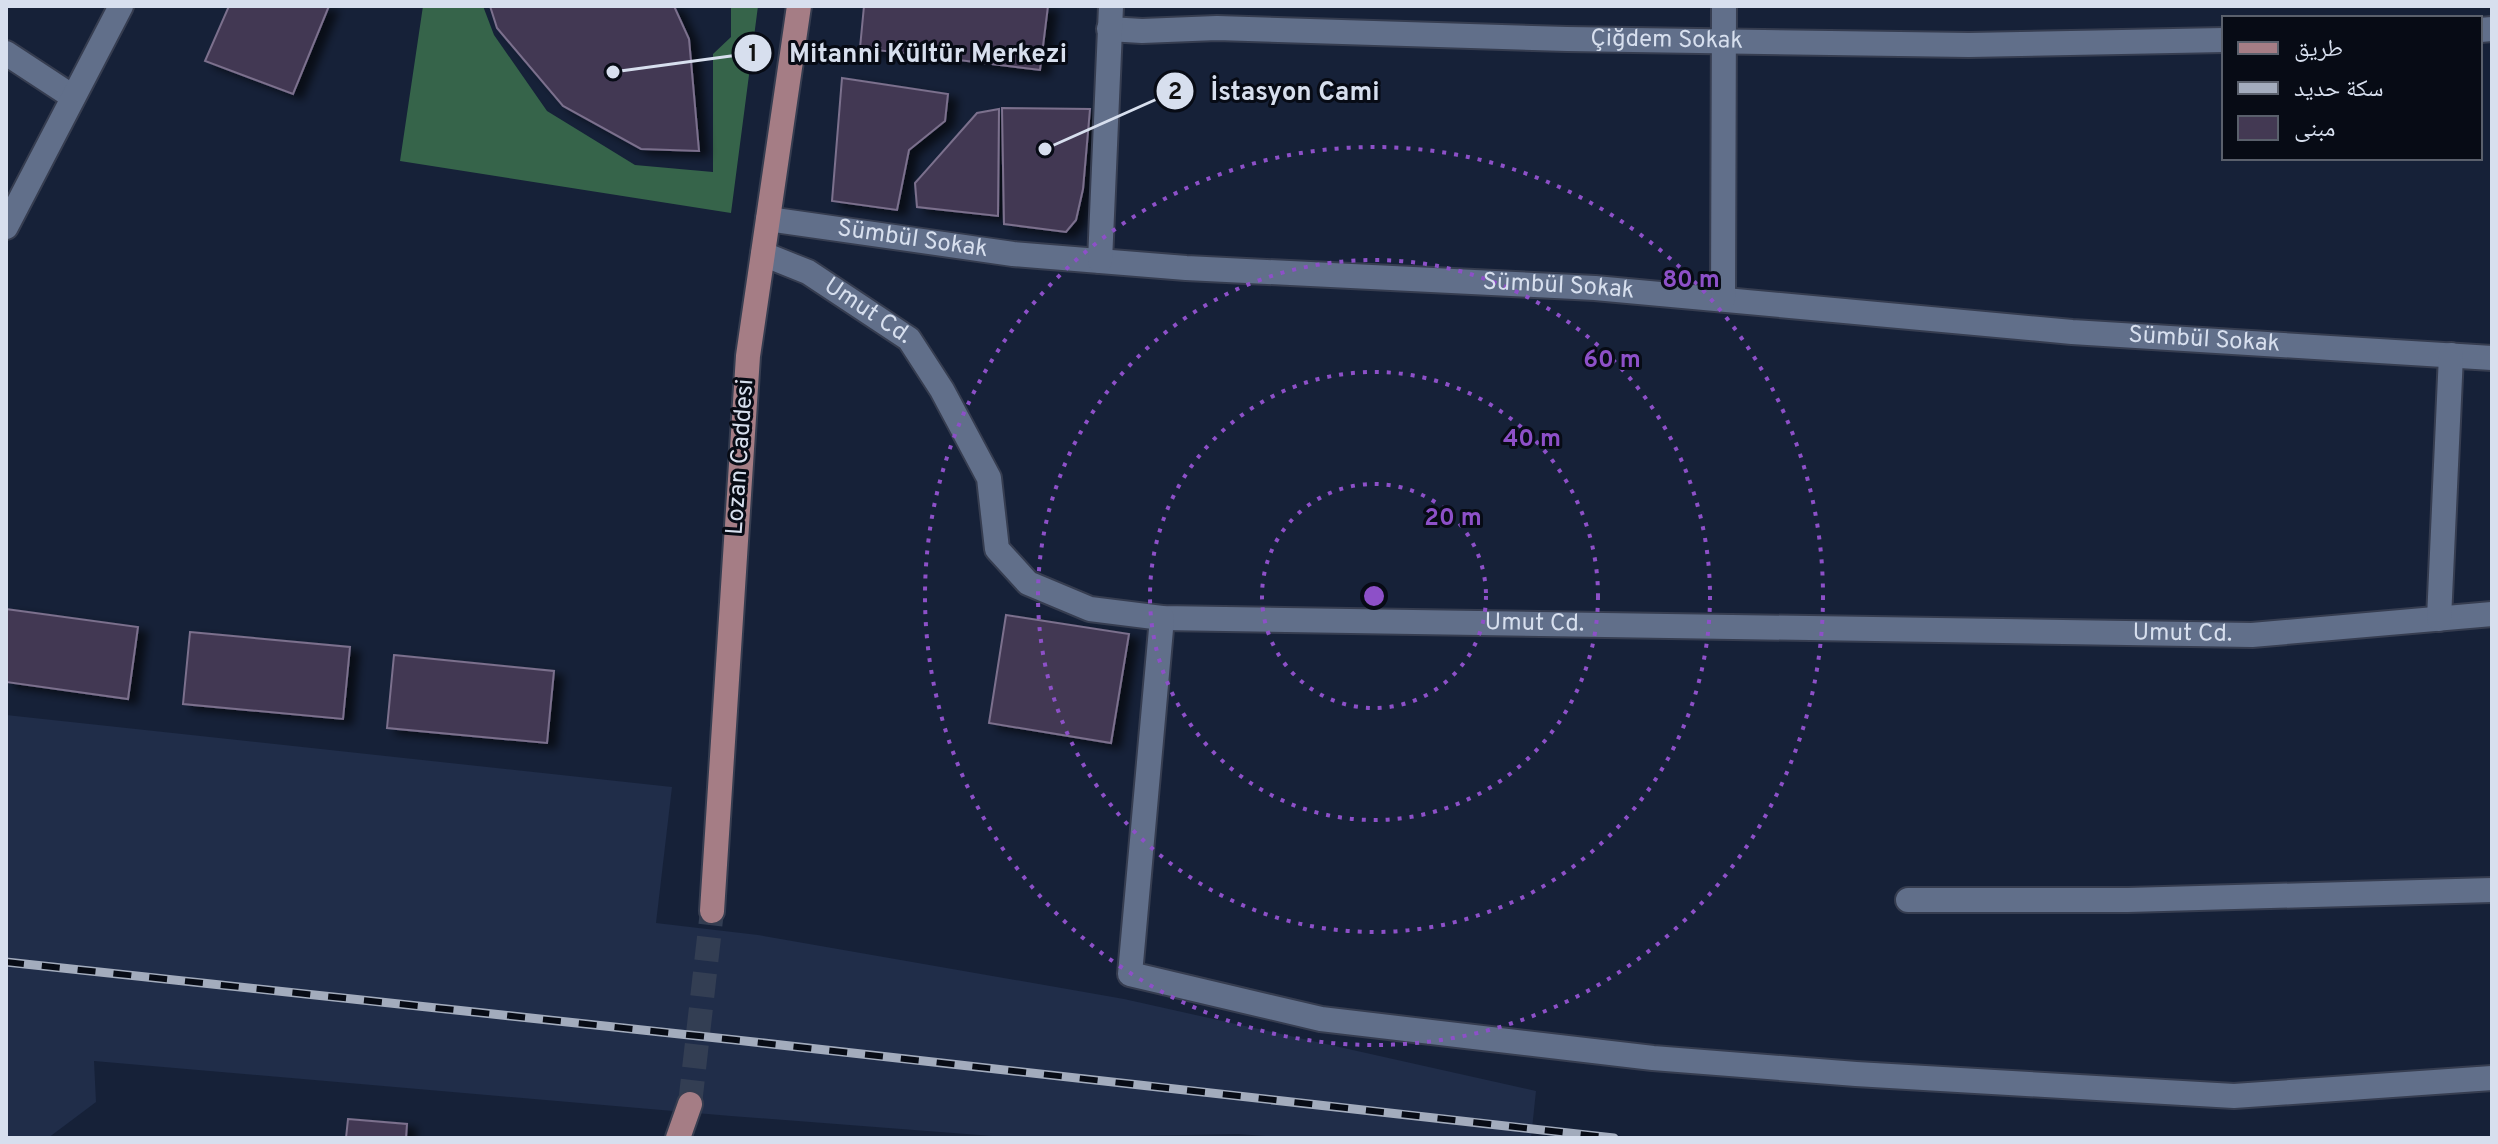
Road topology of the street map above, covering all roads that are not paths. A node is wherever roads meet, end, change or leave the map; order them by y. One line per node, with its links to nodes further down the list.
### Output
1 (121, 6): 8 (street)
2 (799, 6): 9 (main road, Lozan Caddesi)
3 (1724, 6): 6 (street)
4 (1110, 18): 6 (street, Çiğdem Sokak); 12 (street)
5 (2222, 40): 6 (street, Çiğdem Sokak)
6 (1725, 41): 13 (street)
7 (6, 53): 8 (street)
8 (73, 97): 10 (street)
9 (768, 219): 11 (main road, Lozan Caddesi); 12 (street, Sümbül Sokak)
10 (6, 227)
11 (763, 254): 17 (street, Umut Cd.); 21 (main road, Lozan Caddesi)
12 (1100, 261): 13 (street, Sümbül Sokak)
13 (1723, 299): 14 (street, Sümbül Sokak)
14 (2451, 355): 15 (street, Sümbül Sokak); 18 (street)
15 (2492, 358)
16 (2492, 614): 18 (street, Umut Cd.)
17 (1162, 618): 18 (street, Umut Cd.); 22 (street)
18 (2439, 619)
19 (2492, 890): 20 (street)
20 (1908, 900)
21 (712, 911)
22 (2492, 1078)
23 (690, 1104): 24 (main road)
24 (678, 1138)

